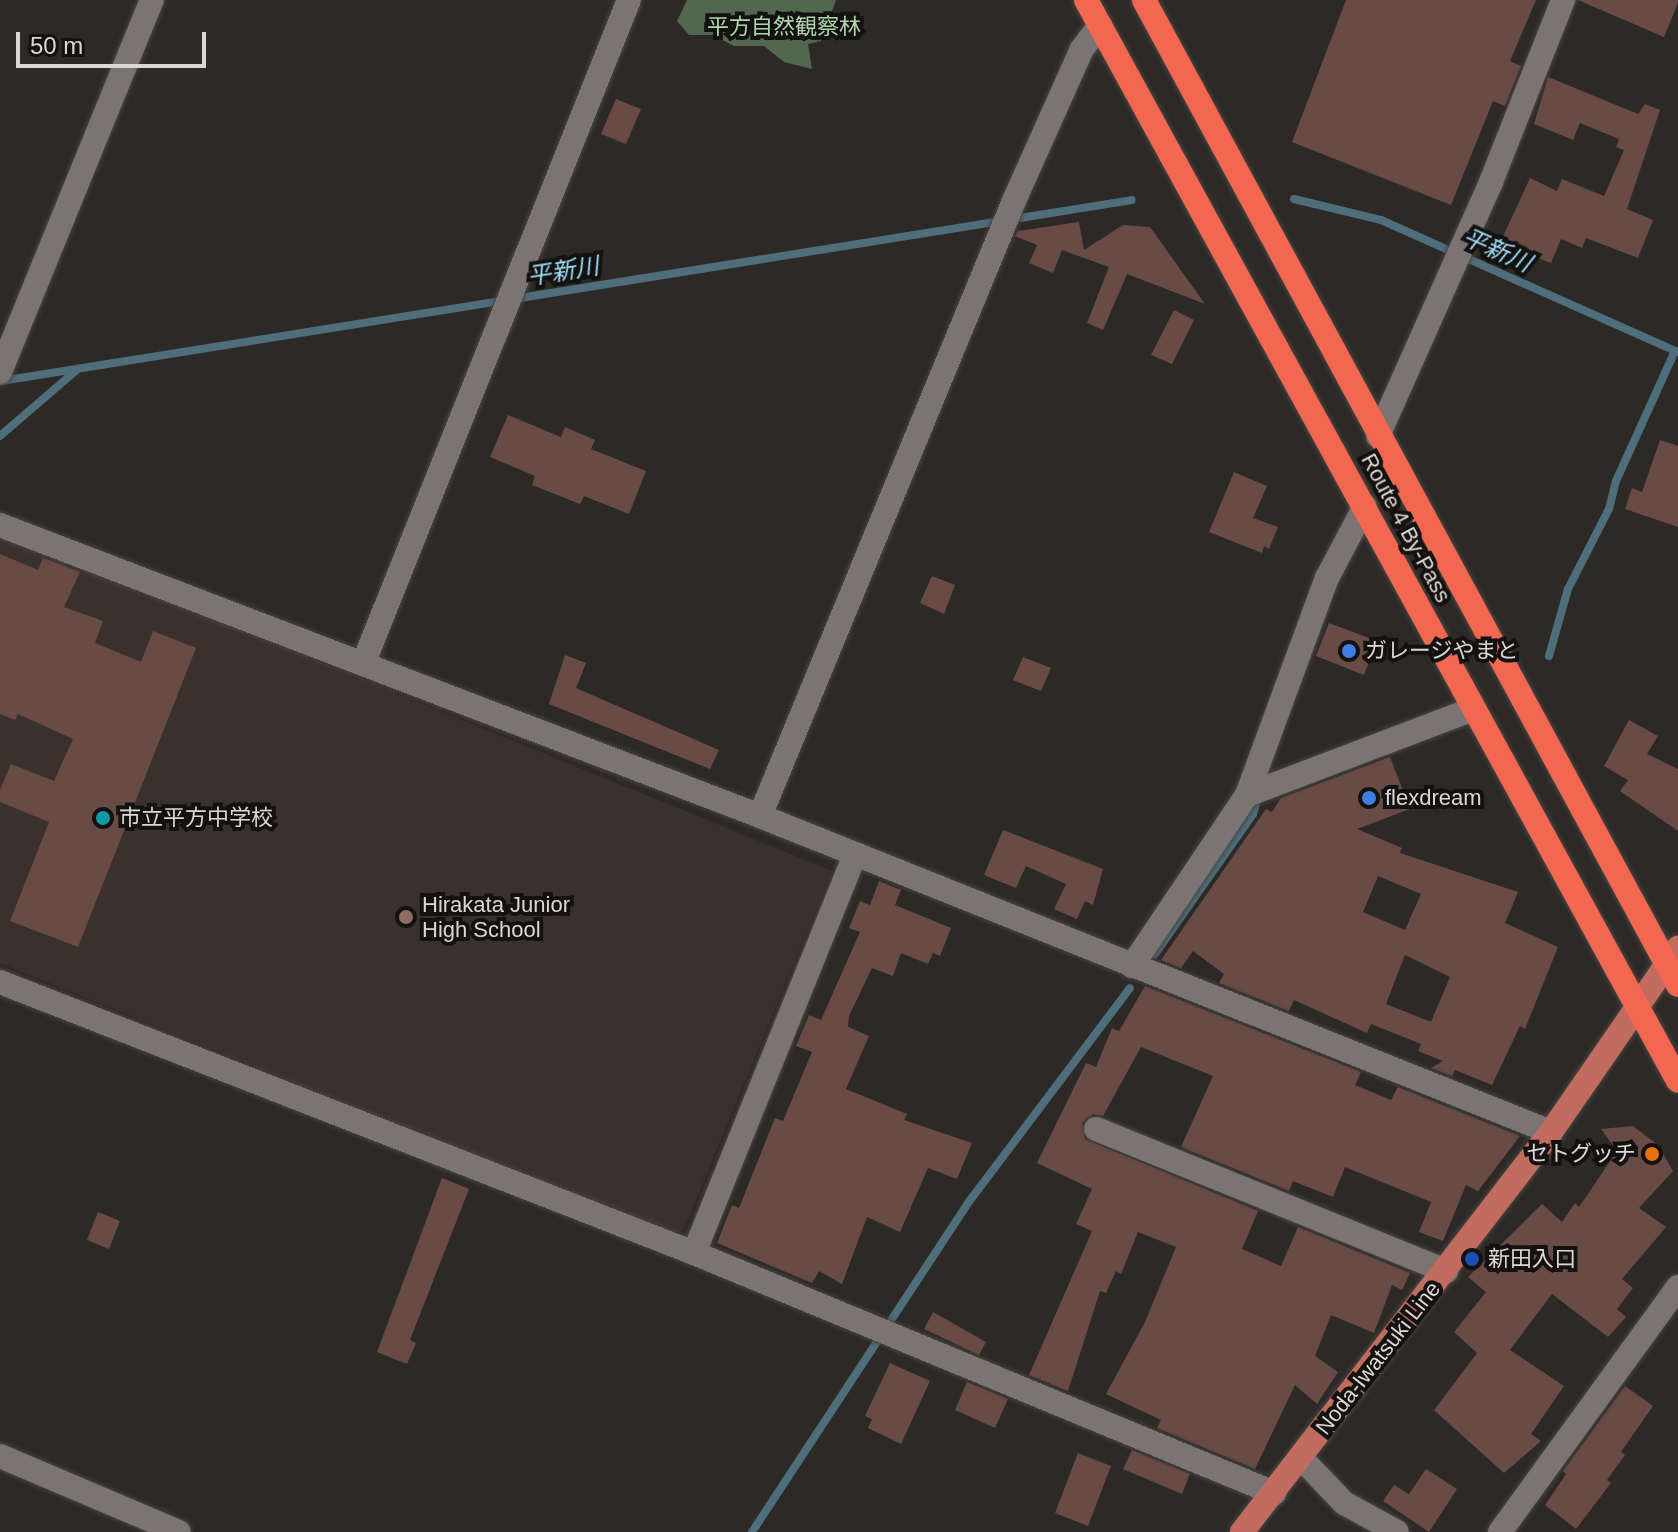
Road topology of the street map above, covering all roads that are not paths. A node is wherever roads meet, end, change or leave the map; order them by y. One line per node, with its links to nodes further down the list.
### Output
1 (152, 0): 7 (street)
2 (629, 0): 11 (street)
3 (1086, 0): 6 (highway, Route 4 By-Pass)
4 (1144, 0): 8 (highway, Route 4 By-Pass)
5 (1563, 0): 8 (street)
6 (1100, 25): 9 (highway, Route 4 By-Pass); 14 (street)
7 (0, 372)
8 (1378, 436): 17 (highway, Route 4 By-Pass)
9 (1365, 506): 12 (highway, Route 4 By-Pass); 13 (street)
10 (0, 525): 11 (street)
11 (363, 664): 14 (street)
12 (1473, 709): 13 (street); 19 (highway, Route 4 By-Pass)
13 (1248, 795): 16 (street)
14 (760, 816): 15 (street)
15 (855, 854): 16 (street); 23 (street)
16 (1132, 966): 22 (street)
17 (1674, 966): 19 (main road, Noda-Iwatsuki Line)
18 (0, 982): 23 (street)
19 (1639, 1008): 20 (highway, Route 4 By-Pass); 22 (main road, Noda-Iwatsuki Line)
20 (1678, 1081)
21 (1096, 1129): 24 (street)
22 (1551, 1132): 24 (main road, Noda-Iwatsuki Line)
23 (694, 1253): 28 (street)
24 (1446, 1271): 27 (main road, Noda-Iwatsuki Line)
25 (1678, 1287): 32 (street)
26 (0, 1456): 29 (street)
27 (1301, 1458): 28 (main road, Noda-Iwatsuki Line); 31 (street)
28 (1274, 1493): 30 (main road, Noda-Iwatsuki Line)
29 (179, 1532)
30 (1242, 1532)
31 (1397, 1532)
32 (1500, 1532)

